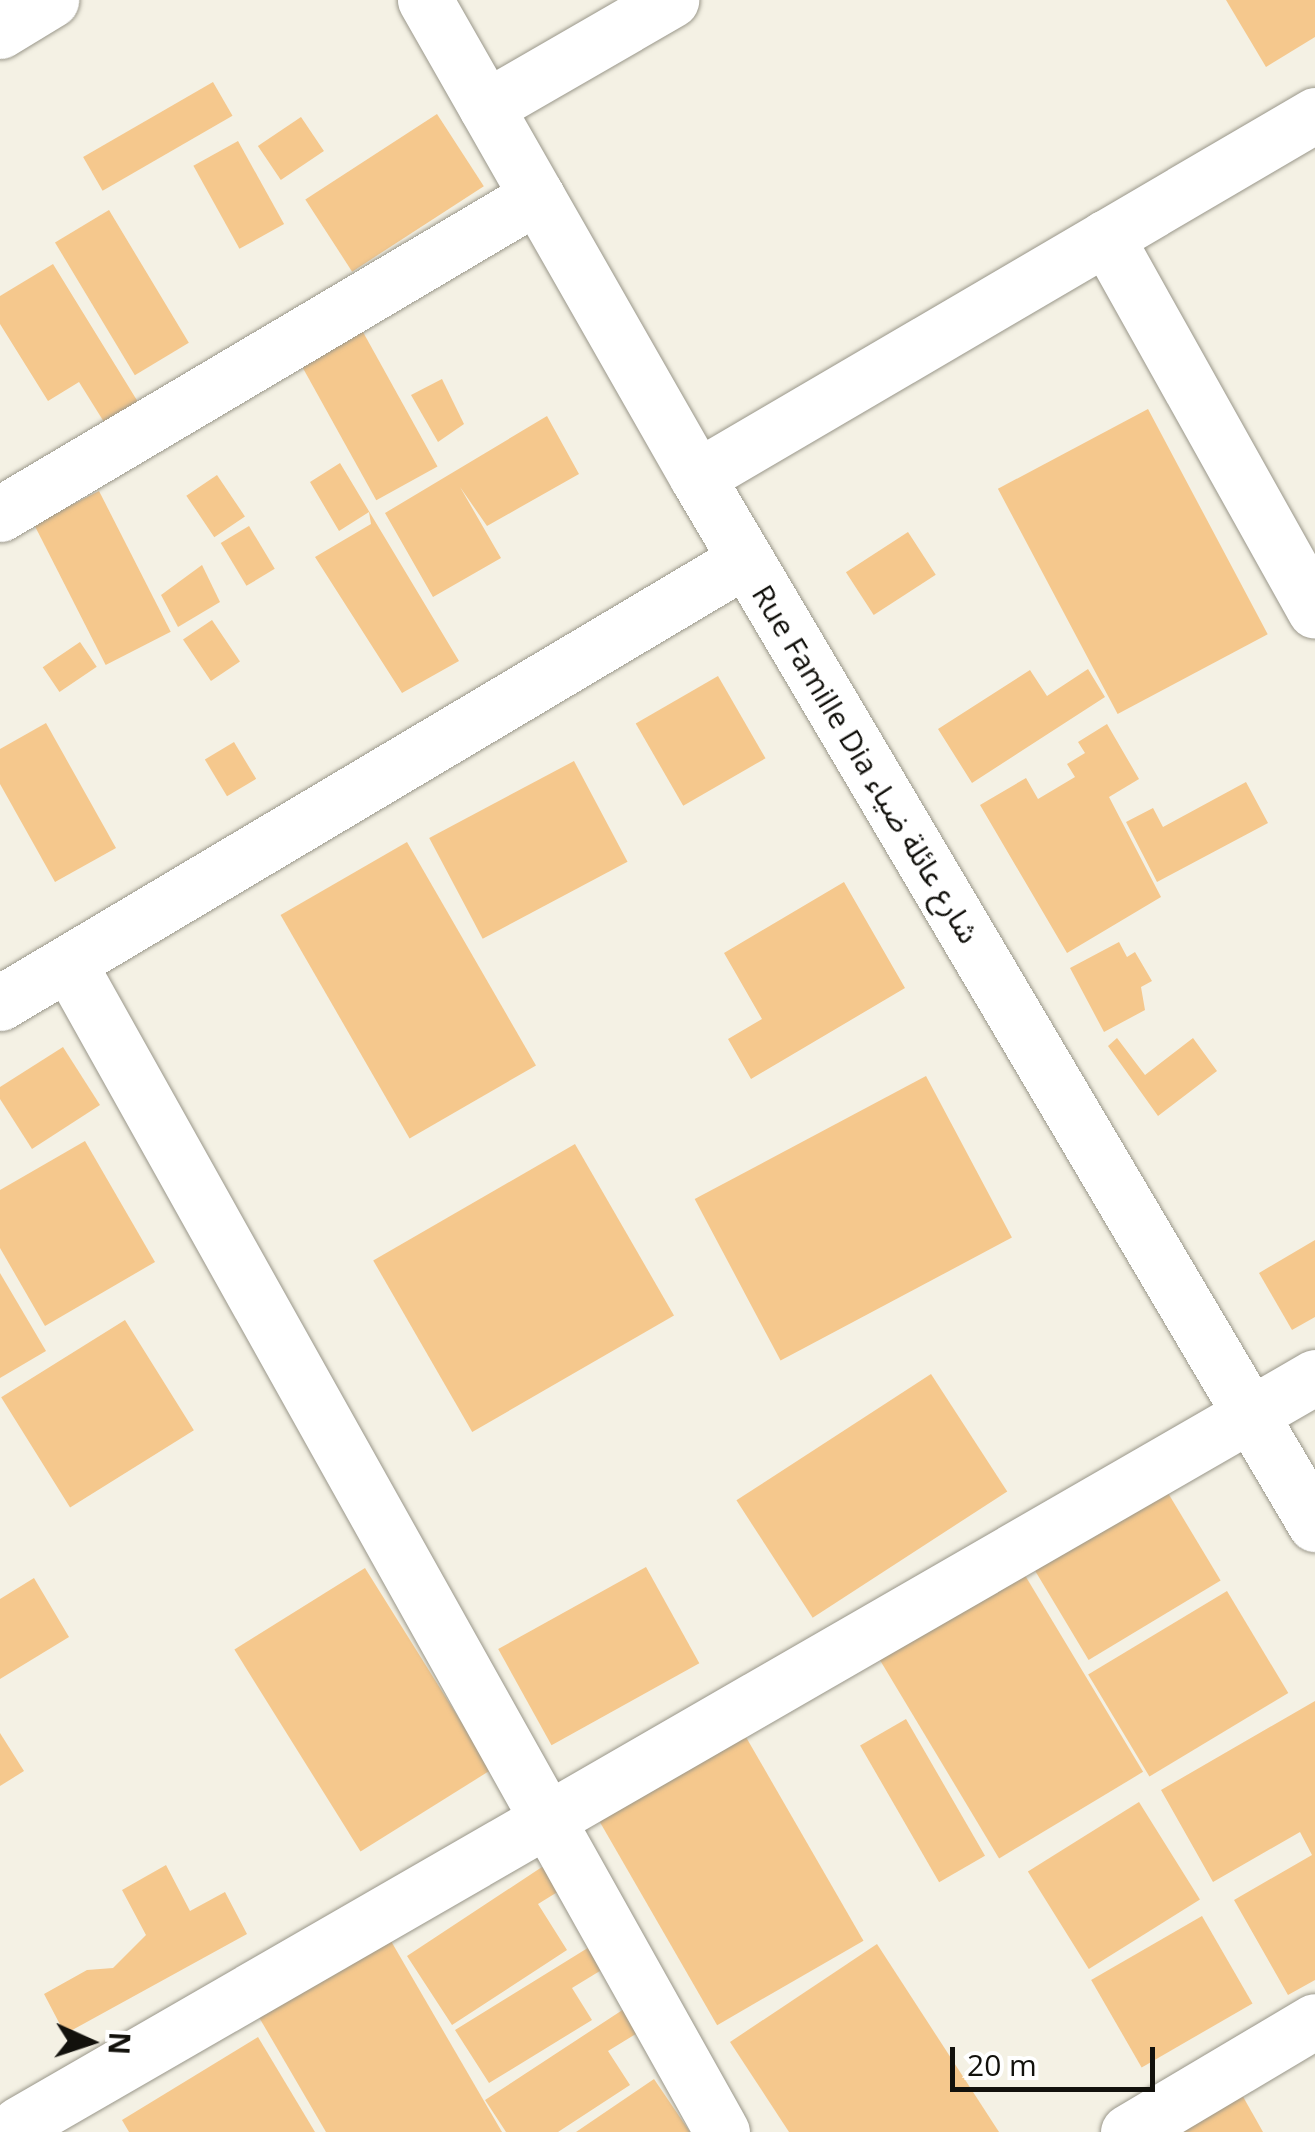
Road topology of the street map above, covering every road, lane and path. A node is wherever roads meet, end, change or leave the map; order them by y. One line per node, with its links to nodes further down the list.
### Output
1 (52, 0): 4 (street)
2 (425, 0): 5 (street, Rue Famille Dia شارع عائلة ضياء)
3 (671, 0): 5 (street)
4 (0, 31)
5 (486, 108): 7 (street, Rue Famille Dia شارع عائلة ضياء)
6 (1315, 115): 8 (street)
7 (537, 196): 9 (street, Rue Famille Dia شارع عائلة ضياء); 10 (street)
8 (1106, 238): 9 (street); 12 (street)
9 (696, 477): 11 (street, Rue Famille Dia شارع عائلة ضياء)
10 (0, 514)
11 (746, 560): 13 (street); 16 (street, Rue Famille Dia شارع عائلة ضياء)
12 (1315, 611)
13 (69, 964): 14 (street); 18 (street)
14 (0, 1003)
15 (1315, 1377): 16 (street)
16 (1250, 1414): 17 (street, Rue Famille Dia شارع عائلة ضياء); 18 (street)
17 (1315, 1524)
18 (544, 1821): 20 (street); 21 (street)
19 (1315, 2022): 22 (street)
20 (14, 2116)
21 (722, 2132)
22 (1128, 2132)

